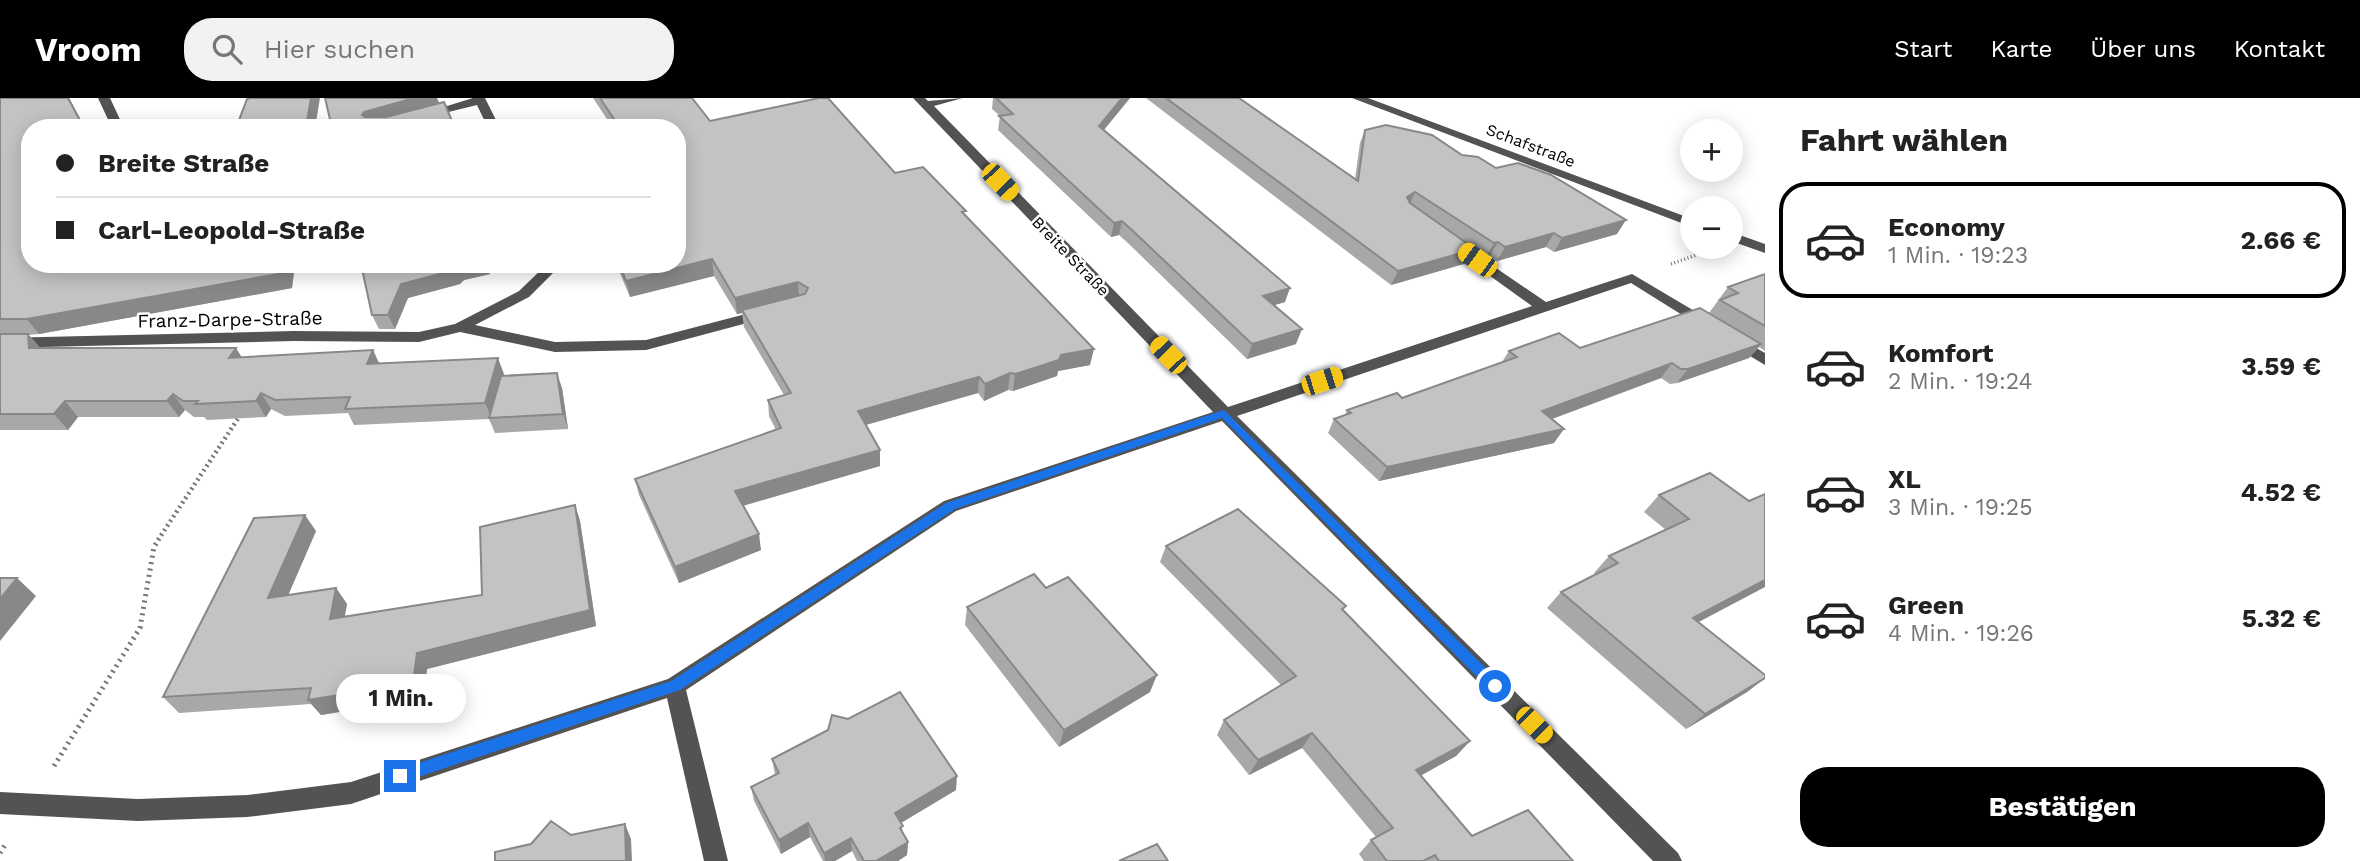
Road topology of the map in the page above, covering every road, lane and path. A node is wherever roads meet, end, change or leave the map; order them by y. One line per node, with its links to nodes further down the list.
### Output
1 (104, 98): 7 (street)
2 (957, 98): 5 (street)
3 (1358, 98): 9 (street, Schafstraße)
4 (480, 99): 6 (street); 8 (street)
5 (922, 101): 22 (street, Breite Straße)
6 (415, 117)
7 (114, 119)
8 (490, 119)
9 (1680, 219)
10 (1444, 236): 16 (street)
11 (1743, 241): 12 (street)
12 (1765, 249)
13 (1686, 259): 15 (path)
14 (546, 273): 18 (street, Franz-Darpe-Straße)
15 (1632, 278): 16 (street); 20 (street)
16 (1543, 307): 22 (street)
17 (774, 312): 18 (street, Franz-Darpe-Straße)
18 (460, 327): 19 (street, Franz-Darpe-Straße)
19 (0, 344)
20 (1765, 359)
21 (249, 402): 25 (path)
22 (1224, 413): 23 (street); 28 (street, Breite Straße)
23 (675, 686): 25 (street); 27 (street)
24 (0, 803): 25 (street)
25 (29, 806): 26 (path)
26 (0, 853)
27 (716, 861)
28 (1670, 861)

